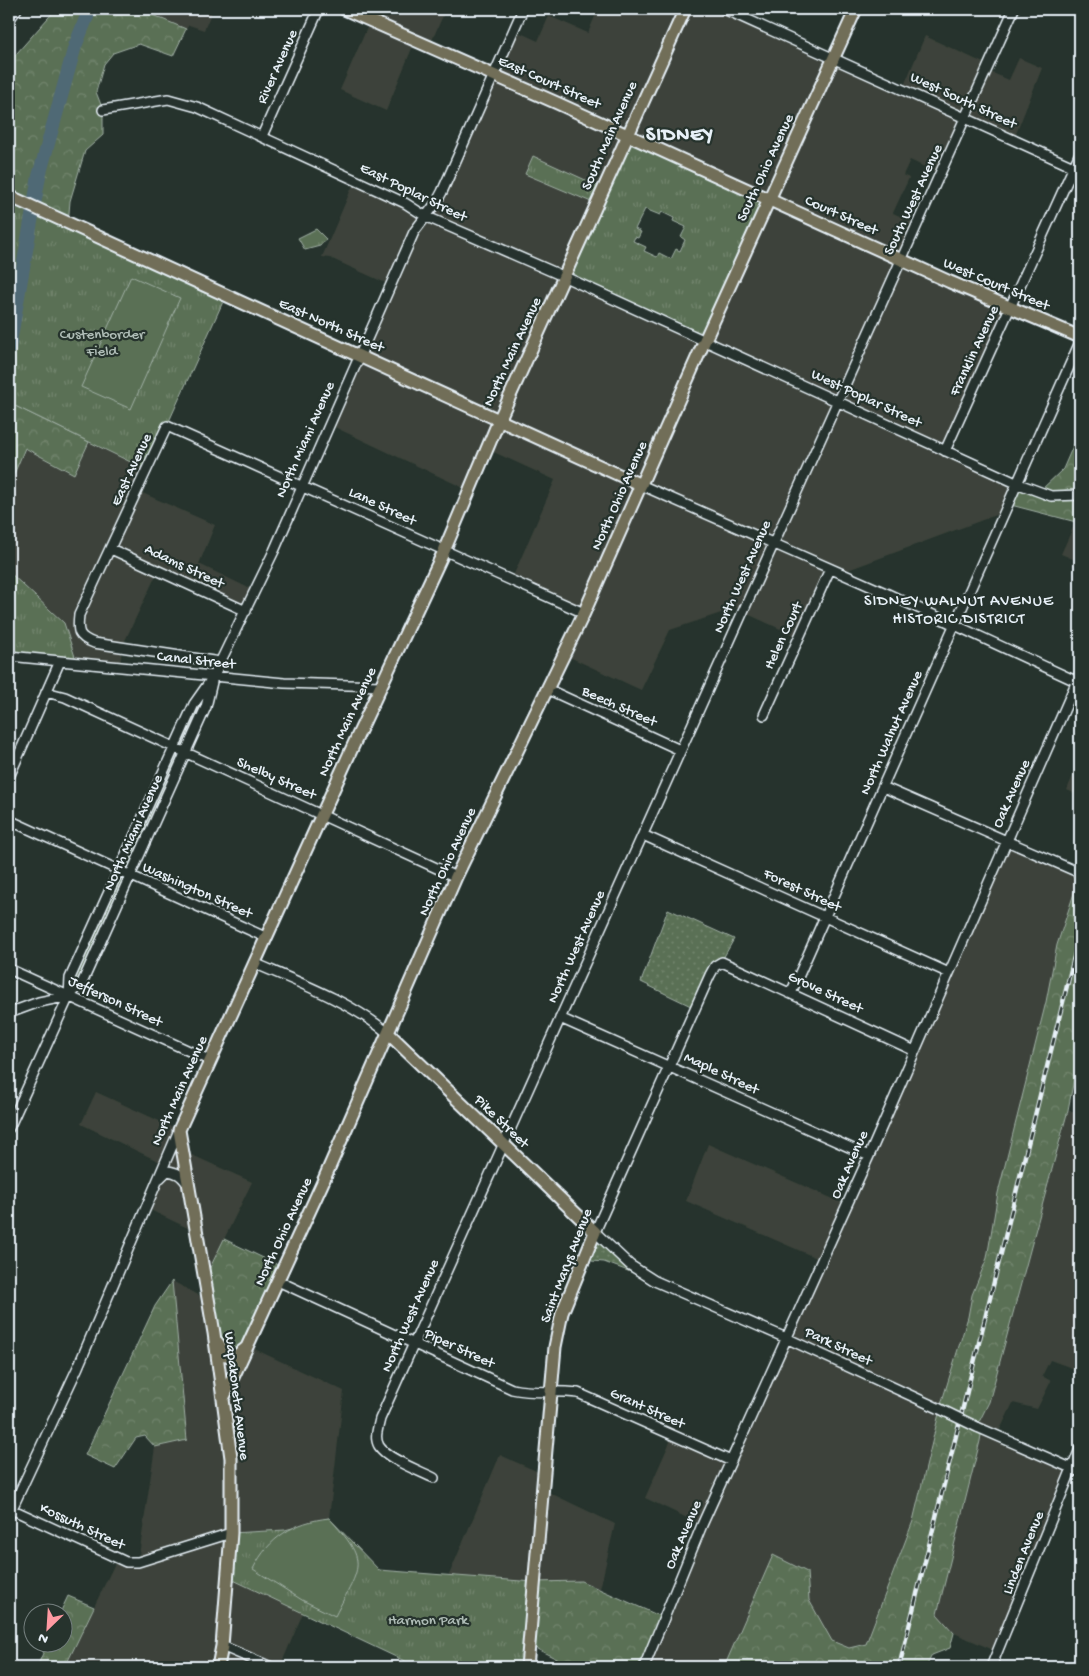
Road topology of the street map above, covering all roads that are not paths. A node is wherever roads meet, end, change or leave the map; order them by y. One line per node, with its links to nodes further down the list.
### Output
1 (16, 9): 9 (street)
2 (319, 9): 15 (street, River Avenue)
3 (344, 9): 11 (main road, East Court Street)
4 (523, 9): 11 (street, North Miami Avenue)
5 (685, 9): 14 (main road, South Main Avenue)
6 (724, 9): 10 (street, West South Street)
7 (856, 9): 10 (main road, South Ohio Avenue)
8 (1014, 9): 13 (street, South West Avenue)
9 (9, 20)
10 (833, 57): 13 (street, West South Street); 19 (main road, South Ohio Avenue)
11 (493, 75): 14 (main road, East Court Street); 20 (street, North Miami Avenue)
12 (103, 110): 15 (street, East Poplar Street)
13 (967, 118): 17 (street, West South Street); 21 (street, South West Avenue)
14 (627, 135): 19 (main road, East Court Street); 22 (main road, South Main Avenue)
15 (262, 136): 20 (street, East Poplar Street)
16 (1080, 153): 17 (street, Franklin Avenue)
17 (1077, 168): 23 (street, Franklin Avenue)
18 (9, 196): 27 (main road, East North Street)
19 (768, 200): 21 (main road, Court Street); 25 (main road, South Ohio Avenue)
20 (426, 216): 22 (street, East Poplar Street); 27 (street, North Miami Avenue)
21 (902, 260): 23 (main road, West Court Street); 28 (street, South West Avenue)
22 (564, 276): 25 (street, East Poplar Street); 29 (main road, North Main Avenue)
23 (1010, 308): 24 (main road, West Court Street); 31 (street, Franklin Avenue)
24 (1080, 337)
25 (704, 340): 28 (street, West Poplar Street); 33 (main road, North Ohio Avenue)
26 (1080, 342): 32 (street, North Walnut Avenue)
27 (359, 354): 29 (main road, East North Street); 34 (street, North Miami Avenue)
28 (839, 402): 31 (street, West Poplar Street); 36 (street, North West Avenue)
29 (500, 418): 33 (main road, East North Street); 38 (main road, North Main Avenue)
30 (167, 426): 34 (street, Lane Street); 37 (street, East Avenue)
31 (945, 451): 32 (street, West Poplar Street)
32 (1016, 483): 35 (street, West Poplar Street); 42 (street, North Walnut Avenue)
33 (641, 485): 36 (street); 41 (main road, North Ohio Avenue)
34 (301, 486): 38 (street, Lane Street); 40 (street, North Miami Avenue)
35 (1080, 495)
36 (774, 543): 39 (street); 53 (street, North West Avenue)
37 (111, 549): 40 (street, Adams Street); 45 (street, East Avenue)
38 (444, 551): 41 (street, Lane Street); 48 (main road, North Main Avenue)
39 (830, 569): 42 (street); 51 (street, Helen Court)
40 (246, 611): 45 (street, North Miami Avenue)
41 (584, 613): 49 (main road, North Ohio Avenue)
42 (953, 624): 47 (street); 56 (street, North Walnut Avenue)
43 (9, 656): 44 (street, Canal Street)
44 (60, 661): 46 (street, Canal Street); 50 (street)
45 (220, 662): 46 (street, North Miami Avenue)
46 (213, 677): 48 (street, Canal Street); 52 (street, North Miami Avenue); 54 (street, North Miami Avenue)
47 (1079, 679): 60 (street, Oak Avenue)
48 (381, 686): 57 (main road, North Main Avenue)
49 (547, 689): 53 (street, Beech Street); 64 (main road, North Ohio Avenue)
50 (46, 692): 52 (street, Shelby Street); 55 (street)
51 (764, 715)
52 (173, 748): 54 (street, Shelby Street); 61 (street, North Miami Avenue)
53 (680, 750): 59 (street, North West Avenue)
54 (184, 753): 57 (street, Shelby Street); 63 (street, North Miami Avenue)
55 (9, 777)
56 (884, 787): 60 (street); 65 (street, North Walnut Avenue)
57 (323, 814): 64 (street, Shelby Street); 66 (main road, North Main Avenue)
58 (9, 820): 61 (street, Washington Street)
59 (643, 835): 65 (street, Forest Street); 74 (street, North West Avenue)
60 (1007, 841): 62 (street); 70 (street, Oak Avenue)
61 (119, 871): 63 (street, Washington Street); 72 (street, North Miami Avenue)
62 (1080, 873)
63 (130, 876): 66 (street, Washington Street); 72 (street, North Miami Avenue)
64 (456, 877): 75 (main road, North Ohio Avenue)
65 (825, 917): 70 (street, Forest Street); 71 (street, North Walnut Avenue)
66 (265, 937): 68 (main road, North Main Avenue)
67 (722, 962): 71 (street, Grove Street); 78 (street, Saint Marys Avenue)
68 (254, 963): 75 (street); 77 (main road, North Main Avenue)
69 (9, 969): 72 (street, Jefferson Street)
70 (949, 973): 76 (street, Oak Avenue)
71 (791, 993): 76 (street, Grove Street)
72 (69, 996): 73 (street); 77 (street, Jefferson Street); 79 (street, North Miami Avenue)
73 (9, 1013)
74 (560, 1018): 78 (street, Maple Street); 81 (street, North West Avenue)
75 (388, 1033): 81 (main road, Pike Street); 86 (main road, North Ohio Avenue)
76 (915, 1051): 82 (street, Oak Avenue)
77 (209, 1060): 80 (main road, North Main Avenue)
78 (670, 1065): 82 (street, Maple Street); 85 (street, Saint Marys Avenue)
79 (9, 1128)
80 (179, 1130): 83 (street, North Main Avenue); 84 (main road, Wapakoneta Avenue)
81 (503, 1144): 85 (main road, Pike Street); 89 (street, North West Avenue)
82 (869, 1156): 88 (street, Oak Avenue)
83 (159, 1180): 84 (street, North Main Avenue); 97 (street, North Main Avenue)
84 (188, 1184): 87 (main road, Wapakoneta Avenue)
85 (595, 1232): 88 (street, Park Street); 91 (main road, Saint Marys Avenue)
86 (278, 1280): 89 (street, Piper Street); 90 (main road, North Ohio Avenue)
87 (214, 1333): 90 (main road); 92 (main road, Wapakoneta Avenue)
88 (786, 1338): 94 (street, Oak Avenue); 95 (street, Park Street, bridge)
89 (414, 1344): 91 (street, Piper Street); 96 (street, North West Avenue)
90 (248, 1346): 92 (main road, North Ohio Avenue)
91 (550, 1391): 94 (street, Grant Street); 102 (main road, Saint Marys Avenue)
92 (223, 1399): 98 (main road, Wapakoneta Avenue)
93 (1080, 1448): 95 (street, Linden Avenue)
94 (731, 1461): 103 (street, Oak Avenue)
95 (1076, 1470): 104 (street, Linden Avenue)
96 (434, 1478)
97 (10, 1510): 98 (street, Kossuth Street)
98 (231, 1533): 99 (main road, Wapakoneta Avenue)
99 (222, 1646): 100 (main road, Wapakoneta Avenue); 101 (street)
100 (218, 1667)
101 (271, 1667)
102 (527, 1667)
103 (644, 1667)
104 (991, 1667)

